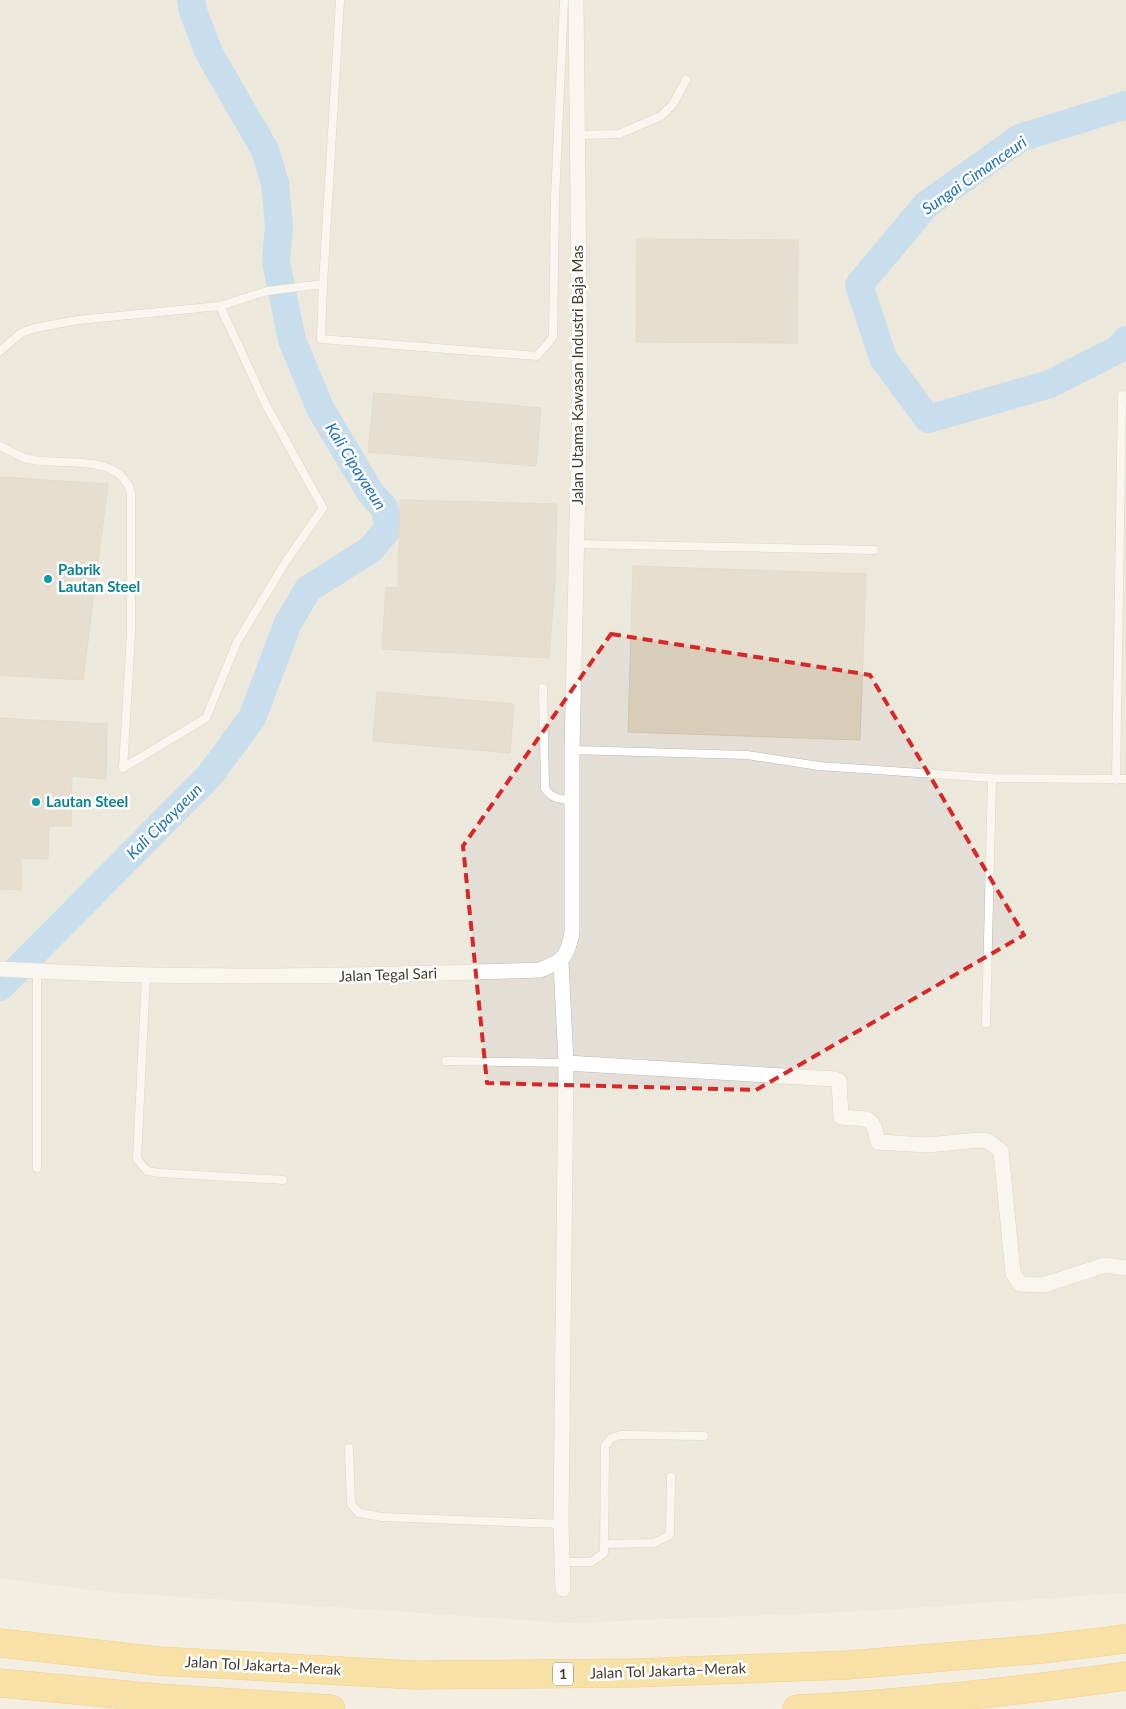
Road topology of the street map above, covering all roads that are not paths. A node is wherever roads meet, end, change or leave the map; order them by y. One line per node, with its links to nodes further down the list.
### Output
1 (340, 0): 6 (lane)
2 (564, 0): 6 (lane)
3 (576, 0): 5 (street, Jalan Utama Kawasan Industri Baja Mas)
4 (686, 80): 5 (lane)
5 (578, 135): 11 (street, Jalan Utama Kawasan Industri Baja Mas)
6 (323, 284): 7 (lane)
7 (220, 306): 8 (lane); 10 (lane)
8 (0, 351)
9 (1122, 395): 16 (lane)
10 (0, 446)
11 (576, 544): 12 (lane); 14 (street, Jalan Utama Kawasan Industri Baja Mas)
12 (874, 550)
13 (543, 688): 18 (lane)
14 (572, 750): 15 (lane); 18 (street)
15 (992, 778): 16 (lane); 23 (lane)
16 (1116, 780): 17 (lane)
17 (1126, 780)
18 (572, 800): 19 (street)
19 (561, 962): 22 (street, Jalan Tegal Sari); 25 (street)
20 (0, 969): 21 (street, Jalan Tegal Sari)
21 (31, 971): 22 (street, Jalan Tegal Sari); 26 (lane)
22 (146, 976): 27 (lane)
23 (986, 1023)
24 (446, 1060): 25 (lane)
25 (566, 1063): 28 (street); 32 (street)
26 (37, 1168)
27 (283, 1180)
28 (1126, 1268)
29 (704, 1436): 33 (lane)
30 (350, 1448): 32 (lane)
31 (672, 1477): 33 (lane)
32 (561, 1524): 34 (street)
33 (606, 1544): 34 (lane)
34 (563, 1562): 35 (street)
35 (563, 1589)
36 (1126, 1639): 37 (highway, Jalan Tol Jakarta–Merak / 1)
37 (0, 1643)
38 (1126, 1676): 41 (highway)
39 (0, 1683): 40 (highway)
40 (331, 1709)
41 (797, 1709)

